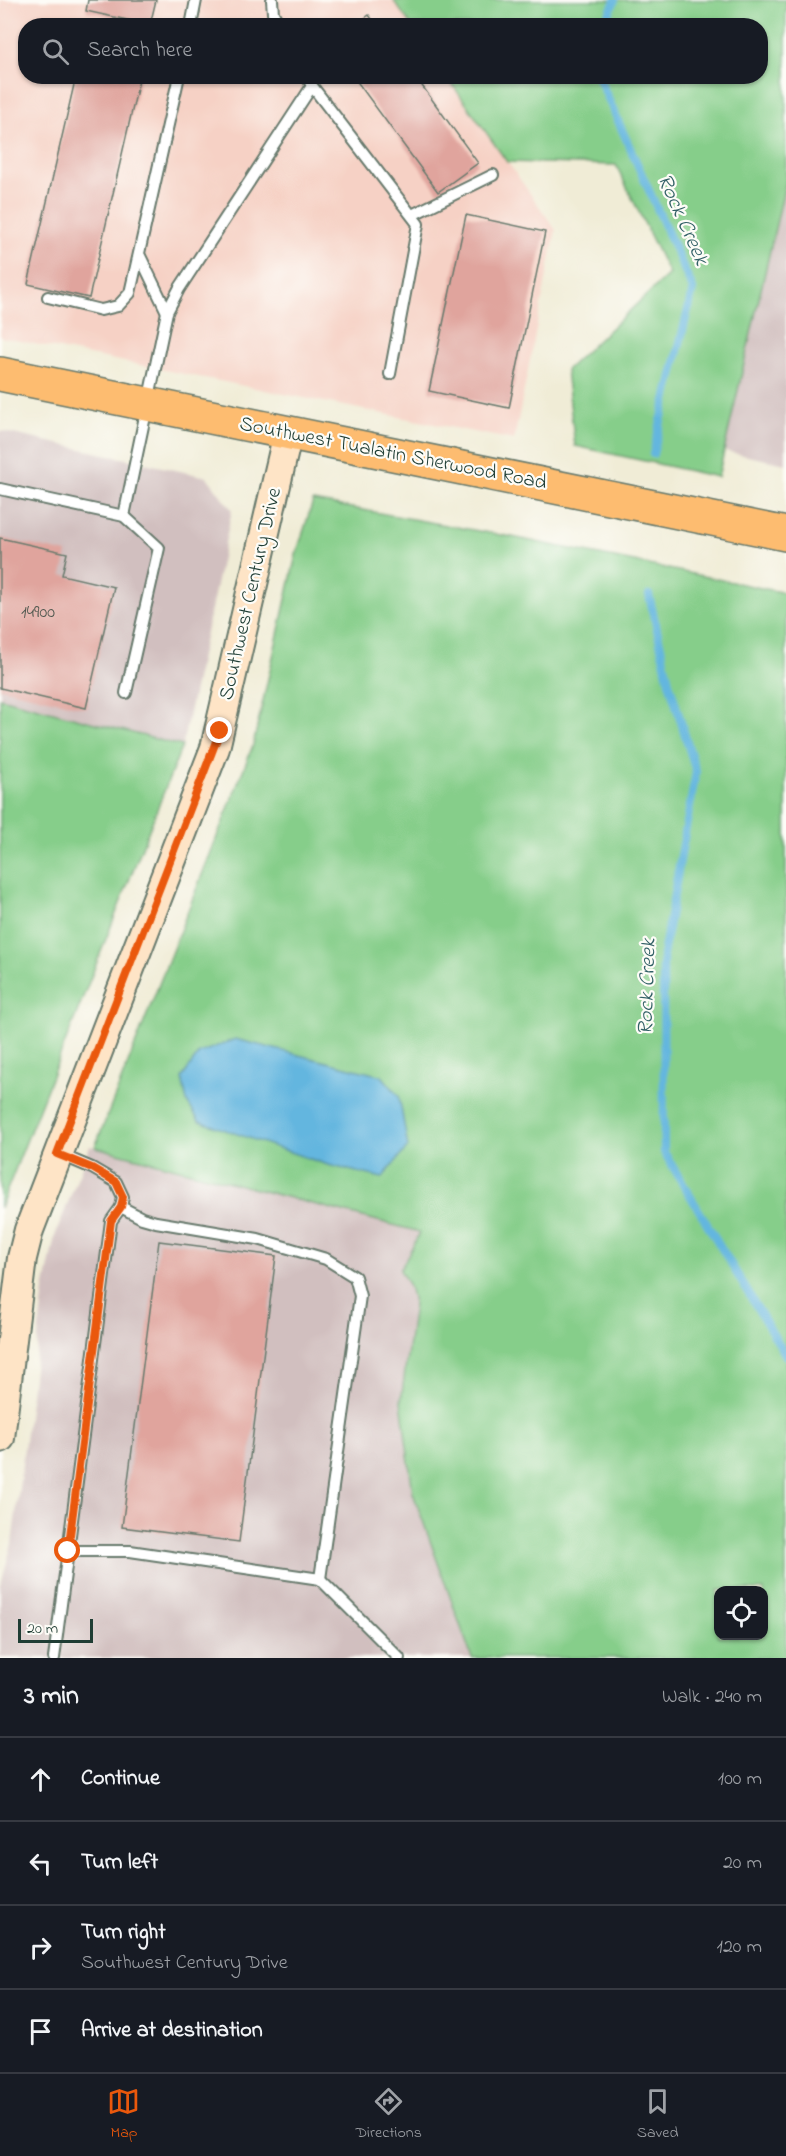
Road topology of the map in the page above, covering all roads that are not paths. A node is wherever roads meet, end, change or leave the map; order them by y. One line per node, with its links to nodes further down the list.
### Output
1 (196, 0): 3 (lane)
2 (272, 0): 4 (lane)
3 (193, 18)
4 (276, 18)
5 (177, 84): 10 (lane)
6 (307, 84): 12 (lane)
7 (311, 84): 9 (lane)
8 (493, 175): 9 (lane)
9 (412, 215): 14 (lane)
10 (140, 256): 11 (lane); 12 (lane)
11 (48, 297)
12 (166, 312): 15 (lane)
13 (0, 374): 15 (highway, Southwest Tualatin Sherwood Road)
14 (390, 374)
15 (148, 404): 16 (highway, Southwest Tualatin Sherwood Road); 18 (lane)
16 (288, 433): 19 (highway, Southwest Tualatin Sherwood Road); 21 (street, Southwest Century Drive)
17 (0, 489): 18 (lane)
18 (124, 516): 20 (lane)
19 (786, 534)
20 (126, 693)
21 (57, 1154): 22 (lane); 23 (street, Southwest Century Drive)
22 (121, 1207): 24 (lane); 25 (lane)
23 (0, 1438)
24 (68, 1551): 25 (lane); 26 (lane)
25 (320, 1579): 27 (lane)
26 (54, 1658)
27 (399, 1658)

